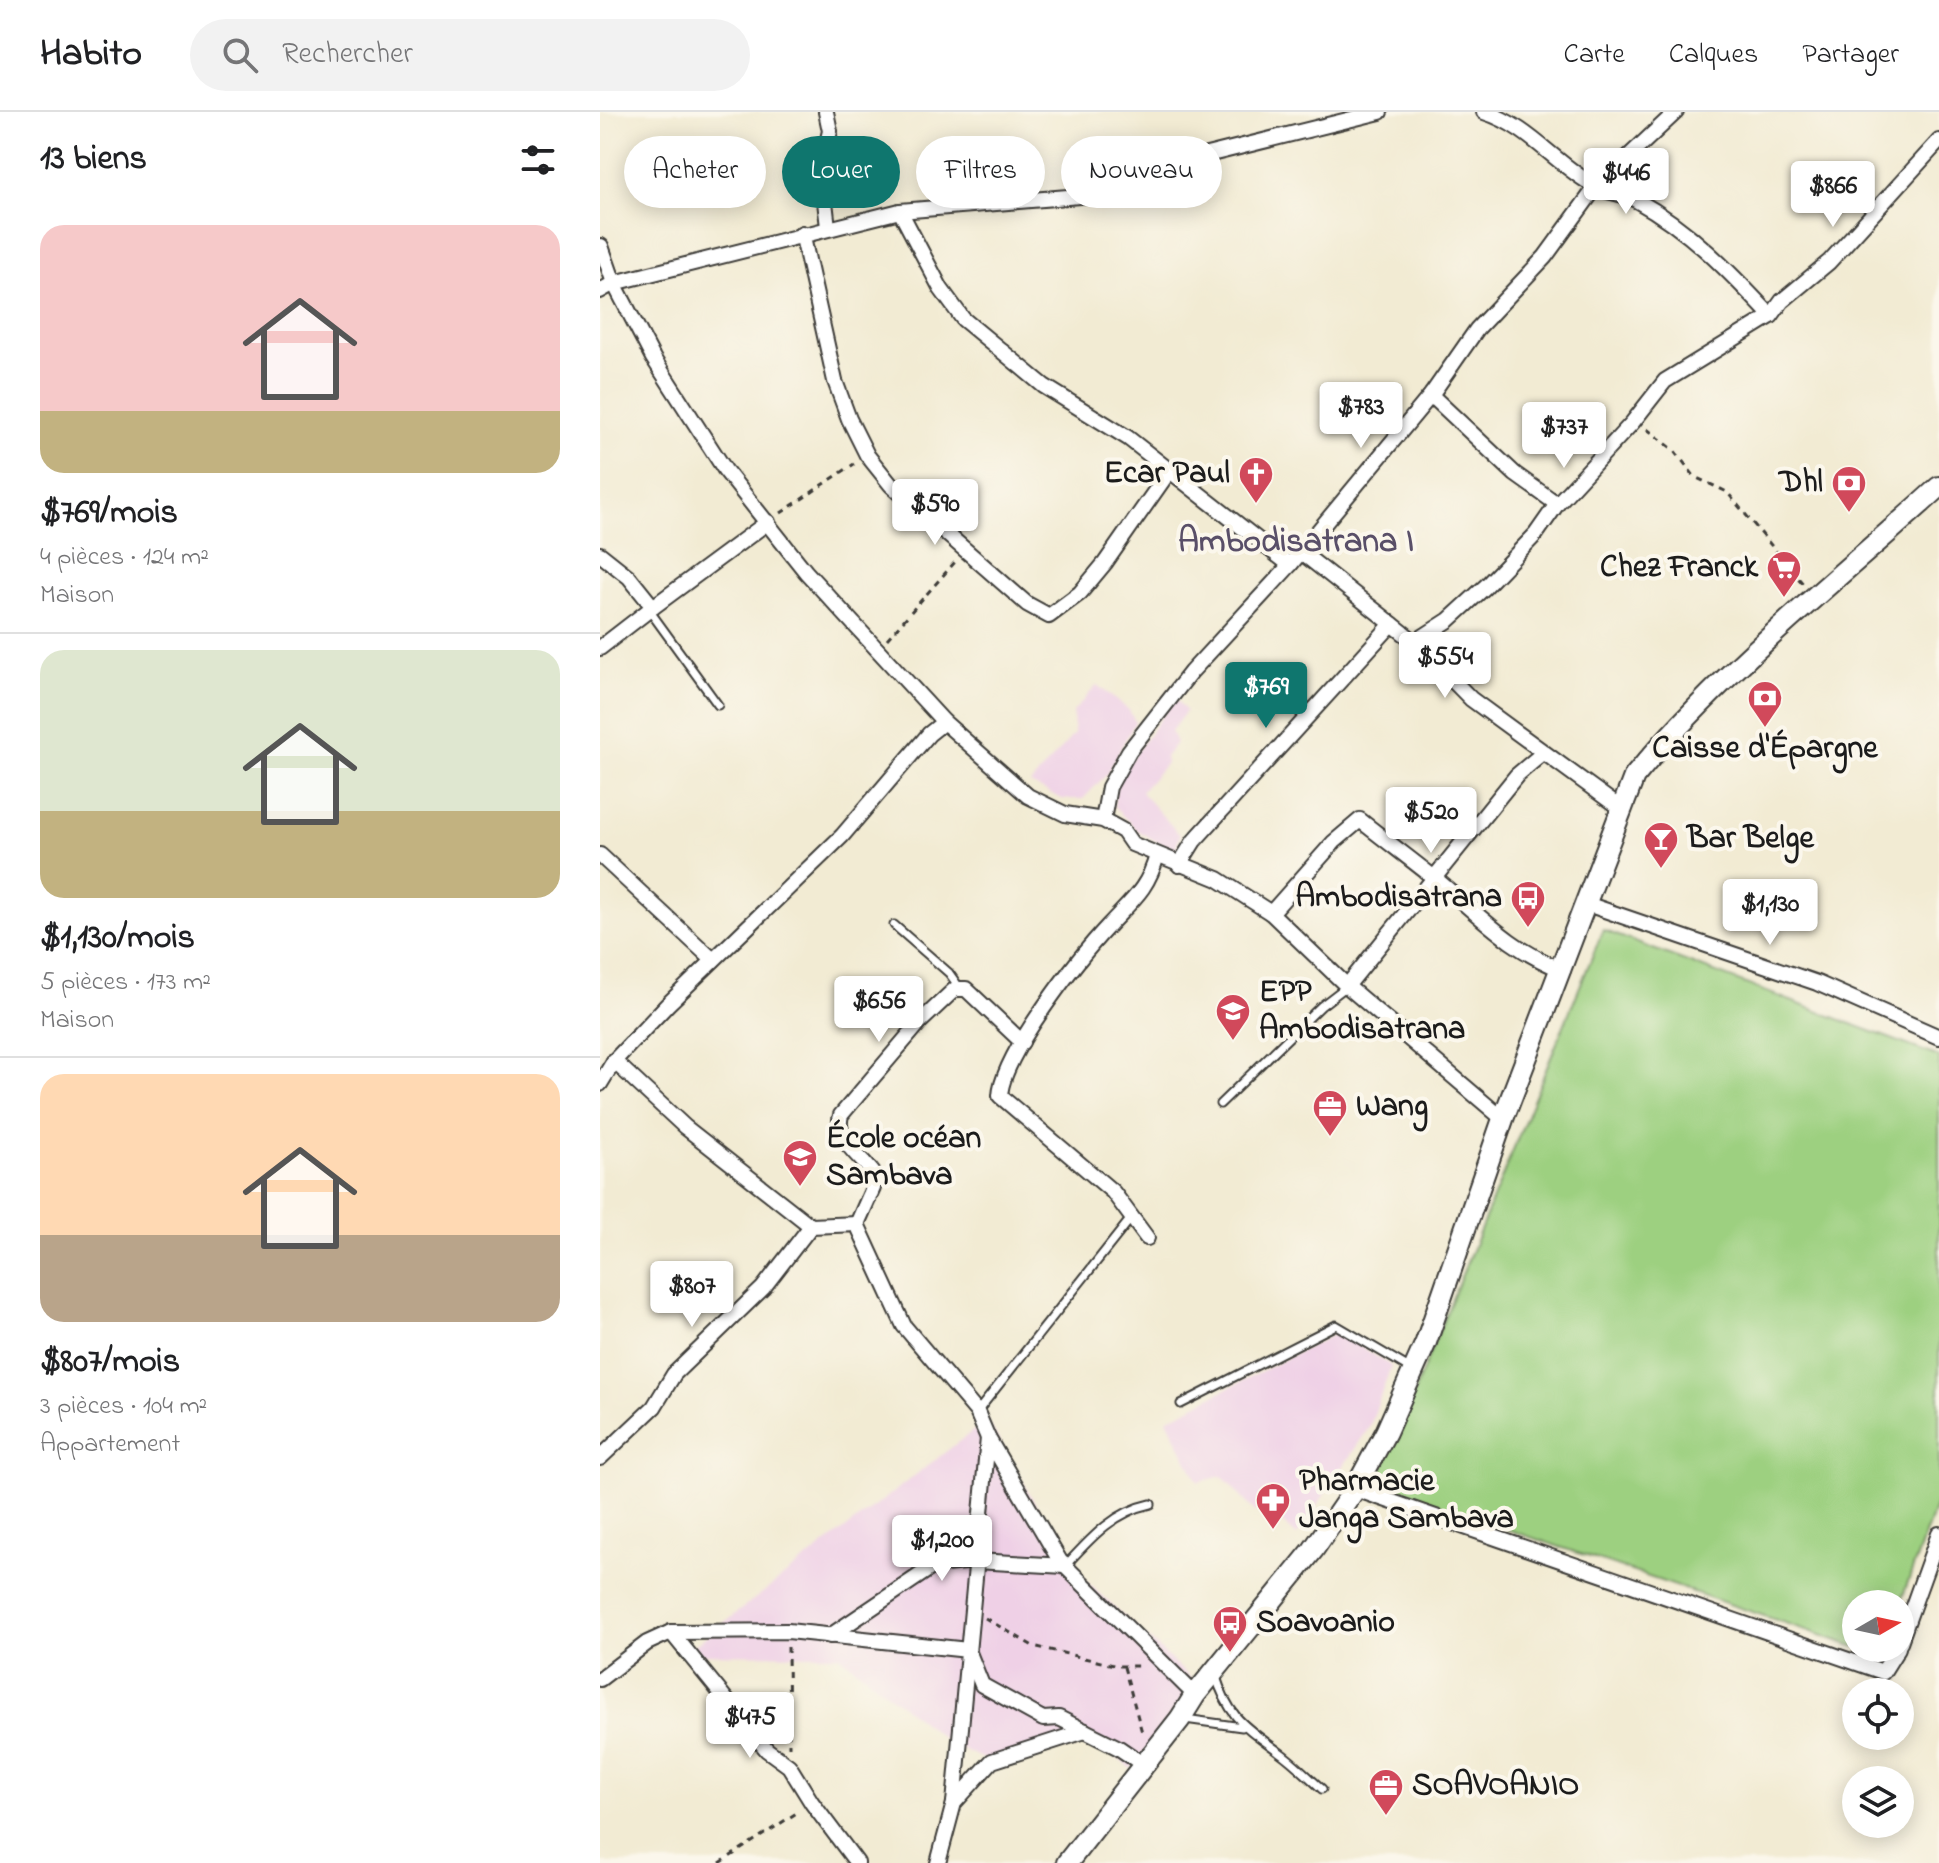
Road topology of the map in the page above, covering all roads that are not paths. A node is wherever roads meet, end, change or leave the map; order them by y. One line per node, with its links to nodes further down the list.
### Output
1 (826, 112): 8 (street)
2 (1380, 112): 7 (street)
3 (1484, 112): 6 (street)
4 (1676, 112): 6 (street)
5 (1939, 141): 13 (street)
6 (1596, 187): 13 (street); 14 (street)
7 (900, 211): 8 (street); 15 (street)
8 (828, 227): 9 (street)
9 (802, 233): 11 (street); 15 (street)
10 (601, 246): 11 (street)
11 (614, 283): 12 (street); 18 (street)
12 (600, 291)
13 (1771, 316): 17 (street)
14 (1431, 395): 17 (street); 19 (street)
15 (1170, 470): 21 (street)
16 (1939, 487): 29 (main road)
17 (1557, 504): 24 (street)
18 (768, 522): 22 (street); 27 (street)
19 (1301, 552): 21 (street); 23 (street)
20 (600, 554): 22 (street)
21 (1290, 565): 30 (street)
22 (651, 608): 25 (street); 26 (lane)
23 (1392, 624): 24 (street); 33 (street)
24 (1415, 642): 28 (street)
25 (600, 648)
26 (718, 705)
27 (944, 722): 30 (street); 38 (street)
28 (1543, 753): 29 (street); 34 (street)
29 (1620, 808): 35 (main road)
30 (1103, 820): 32 (street)
31 (600, 855): 38 (street)
32 (1157, 855): 33 (street); 43 (street)
33 (1179, 865): 36 (street)
34 (1435, 879): 36 (street); 39 (street); 40 (street)
35 (1584, 903): 39 (main road); 42 (street)
36 (1271, 913): 40 (street)
37 (894, 925): 41 (lane)
38 (713, 960): 44 (street)
39 (1563, 970): 47 (main road)
40 (1347, 986): 46 (lane); 47 (street)
41 (960, 989): 43 (street); 49 (street)
42 (1939, 1037)
43 (1022, 1042): 48 (street)
44 (614, 1061): 45 (street); 50 (street)
45 (601, 1081)
46 (1220, 1104)
47 (1503, 1119): 52 (main road)
48 (1132, 1217): 51 (street); 54 (lane)
49 (857, 1224): 50 (street); 54 (street)
50 (811, 1226): 56 (street)
51 (1147, 1238)
52 (1413, 1371): 53 (lane); 57 (main road)
53 (1181, 1404)
54 (977, 1412): 55 (street)
55 (988, 1438): 60 (street); 61 (street)
56 (600, 1458)
57 (1355, 1489): 66 (street); 69 (main road)
58 (1151, 1504): 61 (lane)
59 (1939, 1534): 62 (street)
60 (976, 1561): 61 (street); 64 (street); 65 (street)
61 (1065, 1566): 71 (street)
62 (1914, 1603)
63 (671, 1632): 64 (street); 70 (street); 78 (street)
64 (830, 1636): 65 (street)
65 (968, 1650): 74 (street); 77 (street)
66 (1842, 1658)
67 (1854, 1662): 68 (street)
68 (1889, 1662)
69 (1215, 1673): 71 (main road); 73 (lane)
70 (600, 1679)
71 (1195, 1695): 72 (main road)
72 (1180, 1719): 73 (lane); 75 (main road)
73 (1242, 1727): 76 (lane)
74 (1085, 1731): 75 (street); 77 (street)
75 (1146, 1762): 80 (main road)
76 (1322, 1789)
77 (954, 1803): 79 (street)
78 (857, 1863)
79 (938, 1863)
80 (1067, 1863)

